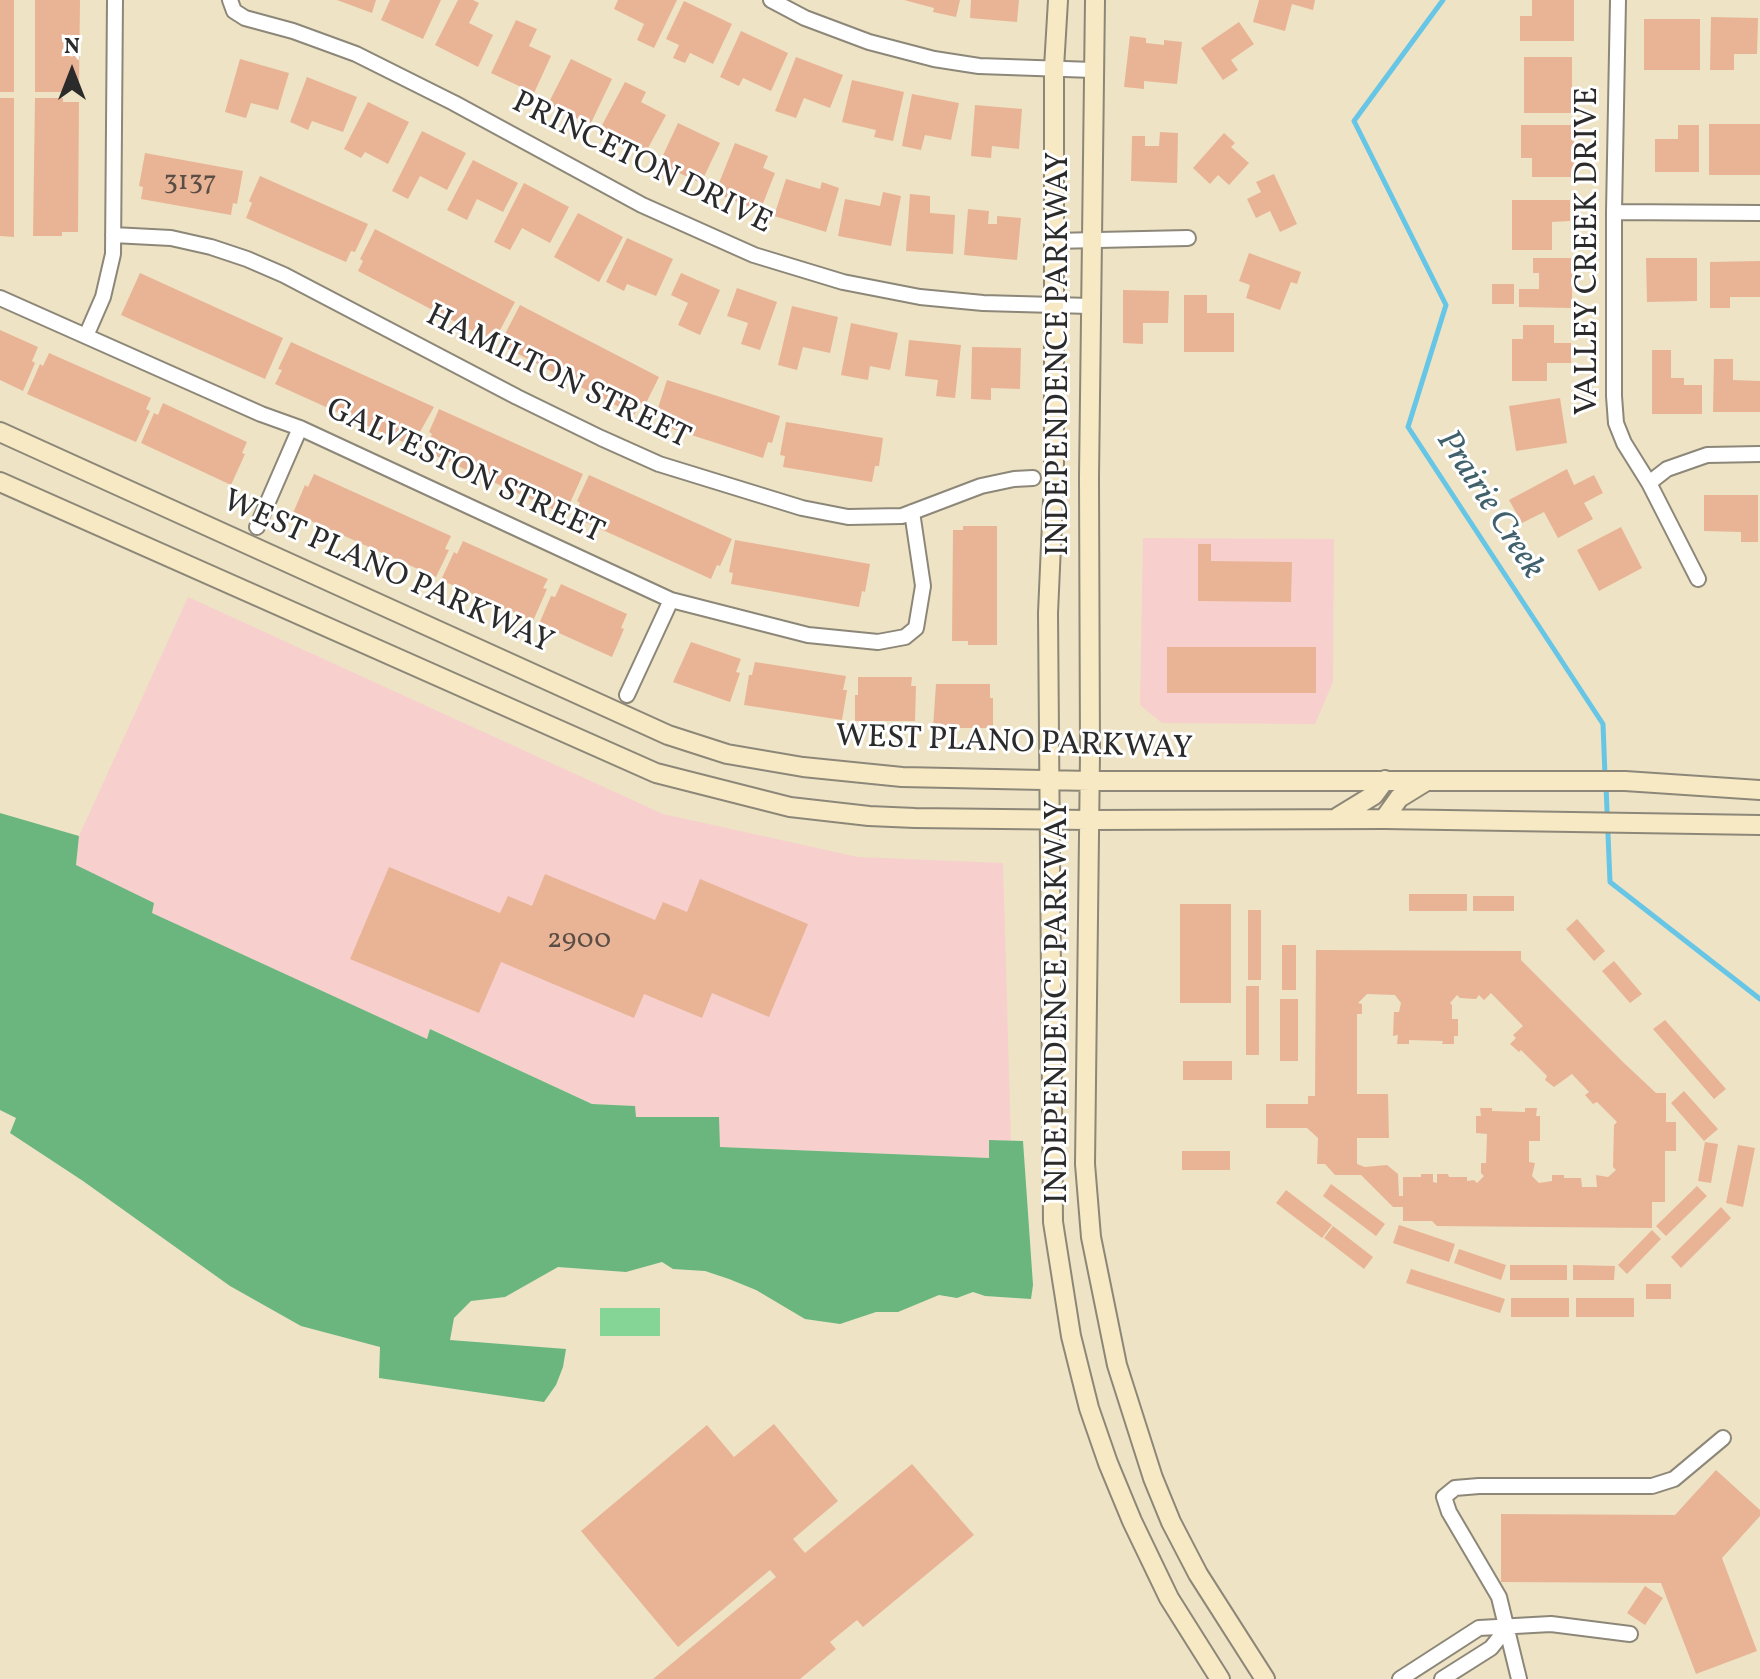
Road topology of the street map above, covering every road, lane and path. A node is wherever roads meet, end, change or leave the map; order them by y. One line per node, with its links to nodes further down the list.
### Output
1 (115, 0): 11 (street)
2 (771, 0): 7 (street)
3 (1058, 0): 7 (main road, INDEPENDENCE PARKWAY)
4 (1095, 0): 8 (main road, INDEPENDENCE PARKWAY)
5 (1618, 0): 9 (street, VALLEY CREEK DRIVE)
6 (232, 5): 16 (street, PRINCETON DRIVE)
7 (1054, 68): 8 (street); 13 (main road, INDEPENDENCE PARKWAY)
8 (1093, 70): 14 (main road, INDEPENDENCE PARKWAY)
9 (1614, 212): 10 (street); 24 (street, VALLEY CREEK DRIVE)
10 (1760, 213)
11 (113, 235): 18 (street); 25 (street, HAMILTON STREET)
12 (1188, 238): 14 (street)
13 (1053, 241): 14 (street); 16 (main road, INDEPENDENCE PARKWAY)
14 (1092, 241): 17 (main road, INDEPENDENCE PARKWAY)
15 (0, 298): 18 (street, GALVESTON STREET)
16 (1055, 306): 17 (street, PRINCETON DRIVE); 30 (main road, INDEPENDENCE PARKWAY)
17 (1090, 306): 33 (main road, INDEPENDENCE PARKWAY)
18 (86, 336): 19 (street, GALVESTON STREET)
19 (300, 428): 26 (street); 28 (street, GALVESTON STREET)
20 (0, 432): 30 (main road, WEST PLANO PARKWAY)
21 (1760, 454): 24 (street)
22 (1033, 478): 25 (street, HAMILTON STREET)
23 (0, 482): 35 (main road)
24 (1649, 483): 27 (street, VALLEY CREEK DRIVE)
25 (912, 512): 28 (street, GALVESTON STREET)
26 (257, 527)
27 (1698, 579)
28 (671, 600): 29 (street)
29 (627, 695)
30 (1049, 780): 33 (main road, WEST PLANO PARKWAY); 35 (main road, INDEPENDENCE PARKWAY)
31 (1385, 780): 32 (main road, WEST PLANO PARKWAY); 33 (main road, WEST PLANO PARKWAY); 36 (main road)
32 (1427, 780): 34 (main road, WEST PLANO PARKWAY); 37 (main road)
33 (1090, 781): 38 (main road, INDEPENDENCE PARKWAY)
34 (1760, 790)
35 (1049, 819): 38 (main road); 43 (main road, INDEPENDENCE PARKWAY)
36 (1335, 819): 37 (main road); 38 (main road)
37 (1384, 819): 39 (main road)
38 (1089, 820): 44 (main road, INDEPENDENCE PARKWAY)
39 (1760, 825)
40 (1723, 1438): 41 (street)
41 (1507, 1628): 42 (street); 45 (street); 46 (street); 47 (street)
42 (1630, 1634)
43 (1220, 1679)
44 (1265, 1679)
45 (1400, 1679)
46 (1442, 1679)
47 (1519, 1679)

